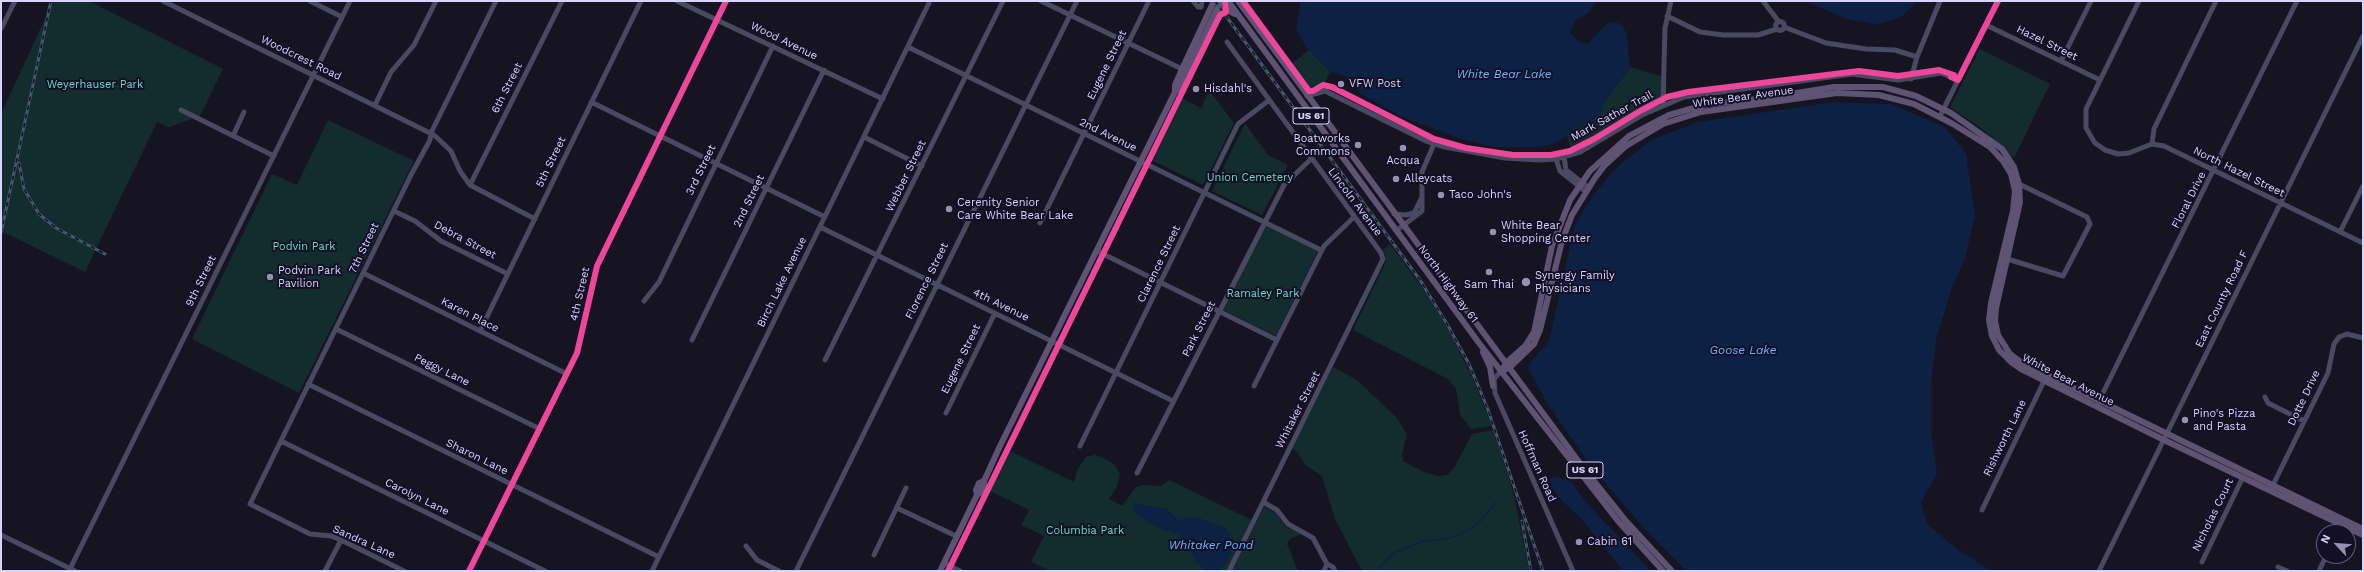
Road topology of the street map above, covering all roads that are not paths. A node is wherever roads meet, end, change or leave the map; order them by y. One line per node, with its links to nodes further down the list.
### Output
1 (15, 1): 39 (street)
2 (163, 1): 50 (street, Woodcrest Road)
3 (310, 1): 32 (street)
4 (350, 1): 32 (street, 9th Street)
5 (436, 1): 61 (street)
6 (496, 1): 67 (street, 7th Street)
7 (562, 1): 83 (street, 6th Street)
8 (641, 1): 59 (street, 5th Street)
9 (677, 1): 35 (street, Wood Avenue)
10 (726, 1): 35 (street, 4th Street)
11 (930, 1): 45 (street, Birch Lake Avenue)
12 (1003, 1): 51 (street, Webber Street)
13 (1041, 1): 30 (street)
14 (1077, 1): 30 (street, Florence Street)
15 (1149, 1): 43 (street, Eugene Street)
16 (1193, 1): 17 (street)
17 (1202, 1)
18 (1214, 1): 48 (main road)
19 (1221, 1): 34 (main road)
20 (1228, 1): 33 (main road, North Highway 61 / US 61)
21 (1238, 1): 56 (main road, US 61)
22 (1671, 1): 31 (street)
23 (1763, 1): 36 (street)
24 (1940, 1): 46 (street)
25 (1998, 1): 37 (street)
26 (2091, 1): 47 (street)
27 (2139, 1): 54 (street)
28 (2216, 1): 73 (street)
29 (2297, 1): 81 (street, Floral Drive)
30 (1070, 15): 43 (street); 62 (street, Florence Street)
31 (1667, 16): 40 (street); 60 (street)
32 (342, 17): 50 (street, 9th Street)
33 (1238, 17): 34 (main road); 100 (main road, North Highway 61 / US 61)
34 (1213, 18): 55 (main road)
35 (716, 20): 44 (street, Wood Avenue); 70 (street, 4th Street)
36 (1779, 22): 38 (street); 40 (street)
37 (1986, 25): 47 (street, Hazel Street); 53 (street)
38 (1784, 27): 40 (street); 46 (street)
39 (1, 29)
40 (1776, 29)
41 (2363, 36): 90 (street, East County Road F)
42 (1227, 42): 58 (street, Lincoln Avenue)
43 (1128, 44): 48 (street); 68 (street, Eugene Street)
44 (773, 46): 49 (street, Wood Avenue); 78 (street, 3rd Street)
45 (908, 47): 51 (street, 2nd Avenue); 57 (street, Birch Lake Avenue)
46 (1918, 57): 52 (street)
47 (2061, 61): 54 (street, Hazel Street)
48 (1182, 69): 55 (main road)
49 (824, 70): 57 (street, Wood Avenue); 86 (street, 2nd Street)
50 (314, 76): 61 (street, Woodcrest Road); 74 (street, 9th Street)
51 (966, 76): 62 (street, 2nd Avenue); 80 (street, Webber Street)
52 (1911, 79): 53 (street); 60 (street)
53 (1958, 80): 63 (street)
54 (2100, 80): 73 (street)
55 (1175, 92): 79 (main road)
56 (1307, 96): 72 (street); 92 (main road, US 61)
57 (883, 99): 71 (street, Birch Lake Avenue)
58 (1268, 101): 76 (street, Lincoln Avenue); 88 (street, Clarence Street)
59 (591, 102): 70 (street); 95 (street, 5th Street)
60 (1664, 104): 75 (street)
61 (375, 105): 67 (street, Woodcrest Road)
62 (1025, 105): 68 (street, 2nd Avenue); 111 (street, Florence Street)
63 (1943, 108): 66 (street); 82 (main road, White Bear Avenue); 84 (main road, White Bear Avenue)
64 (181, 110): 69 (street)
65 (244, 112): 69 (street)
66 (1940, 116): 87 (main road, White Bear Avenue); 107 (main road, White Bear Avenue)
67 (431, 133): 83 (street, Woodcrest Road); 91 (street, 7th Street)
68 (1084, 134): 79 (street, 2nd Avenue); 97 (street, Eugene Street)
69 (233, 136): 74 (street)
70 (660, 136): 78 (street); 126 (street, 4th Street)
71 (864, 137): 80 (street); 93 (street, Birch Lake Avenue)
72 (1434, 144): 77 (street); 89 (street)
73 (2152, 144): 81 (street, North Hazel Street)
74 (274, 156): 164 (street, 9th Street)
75 (1564, 157): 77 (street); 84 (street)
76 (1311, 159): 94 (street, Lincoln Avenue); 96 (street, Park Street)
77 (1556, 159): 84 (street)
78 (715, 162): 86 (street); 112 (street, 3rd Street)
79 (1141, 162): 88 (street, 2nd Avenue); 104 (main road)
80 (922, 166): 105 (street, Webber Street)
81 (2214, 171): 90 (street, North Hazel Street); 133 (street, Floral Drive)
82 (2019, 184): 107 (main road, White Bear Avenue); 107 (street)
83 (470, 185): 95 (street)
84 (1580, 185): 87 (street); 123 (main road, White Bear Avenue)
85 (2363, 186): 101 (street)
86 (766, 188): 93 (street); 118 (street, 2nd Street)
87 (1586, 189): 123 (main road, White Bear Avenue)
88 (1205, 194): 96 (street, 2nd Avenue); 110 (street, Clarence Street)
89 (1421, 198): 92 (street); 98 (street)
90 (2281, 203): 101 (street, North Hazel Street); 137 (street, East County Road F)
91 (394, 211): 108 (street, 7th Street); 109 (street, Debra Street)
92 (1394, 214): 98 (main road, US 61)
93 (825, 217): 99 (street, Birch Lake Avenue)
94 (1354, 217): 103 (street); 106 (street, Lincoln Avenue)
95 (535, 219): 109 (street, 5th Street)
96 (1264, 222): 103 (street, 2nd Avenue); 113 (street, Park Street)
97 (1040, 223)
98 (1403, 226): 100 (street); 123 (main road, US 61)
99 (820, 227): 105 (street, 4th Avenue); 159 (street, Birch Lake Avenue)
100 (1396, 231): 121 (main road, North Highway 61 / US 61)
101 (2340, 232): 102 (street, North Hazel Street)
102 (2363, 243)
103 (1321, 250): 119 (street)
104 (1097, 251): 110 (street); 120 (main road)
105 (878, 256): 111 (street, 4th Avenue); 122 (street, Webber Street)
106 (1383, 258): 146 (street, Whitaker Street)
107 (2005, 259): 127 (main road, White Bear Avenue)
108 (363, 273): 115 (street, 7th Street); 116 (street, Karen Place)
109 (508, 274): 116 (street, 5th Street)
110 (1161, 283): 113 (street); 125 (street, Clarence Street)
111 (937, 284): 114 (street, 4th Avenue); 171 (street, Florence Street)
112 (644, 301)
113 (1219, 311): 119 (street); 132 (street, Park Street)
114 (995, 313): 120 (street, 4th Avenue); 134 (street, Eugene Street)
115 (336, 329): 128 (street, 7th Street); 136 (street, Peggy Lane)
116 (480, 331): 126 (street, Karen Place)
117 (2363, 338): 135 (street, Dotte Drive)
118 (692, 340)
119 (1277, 340): 129 (street)
120 (1052, 342): 125 (street, 4th Avenue); 154 (main road)
121 (1479, 343): 124 (main road, North Highway 61 / US 61); 130 (main road)
122 (825, 360)
123 (1507, 366): 124 (main road, White Bear Avenue); 179 (main road, US 61)
124 (1501, 371): 130 (street); 178 (main road, North Highway 61 / US 61)
125 (1116, 373): 132 (street, 4th Avenue); 140 (street, Clarence Street)
126 (567, 374): 136 (street, 4th Street)
127 (2045, 378): 133 (main road, White Bear Avenue); 149 (street, Rishworth Lane)
128 (308, 384): 139 (street, 7th Street); 143 (street, Sharon Lane)
129 (1254, 386)
130 (1493, 386): 177 (street, Hoffman Road)
131 (2266, 397): 135 (street)
132 (1174, 401): 141 (street, Park Street)
133 (2098, 404): 137 (main road, White Bear Avenue); 138 (main road, White Bear Avenue)
134 (946, 413)
135 (2304, 421): 145 (street, Dotte Drive)
136 (540, 429): 143 (street, 4th Street)
137 (2168, 433): 138 (street, East County Road F); 145 (main road, White Bear Avenue)
138 (2164, 440): 142 (main road, White Bear Avenue); 180 (street, East County Road F)
139 (281, 441): 147 (street, 7th Street); 156 (street, Carolyn Lane)
140 (1080, 446)
141 (1137, 473)
142 (2243, 477): 145 (main road, White Bear Avenue); 160 (street, Nicholas Court)
143 (512, 485): 156 (street, 4th Street); 159 (street, Sharon Lane)
144 (906, 488): 148 (street)
145 (2272, 488): 150 (main road, White Bear Avenue)
146 (1263, 502): 162 (street); 174 (street, Whitaker Street)
147 (250, 504): 155 (street, Sandra Lane)
148 (897, 508): 154 (street); 158 (street)
149 (1982, 510)
150 (2343, 522): 151 (main road, White Bear Avenue); 152 (main road, White Bear Avenue)
151 (2363, 529)
152 (2363, 535)
153 (1, 536): 164 (street)
154 (956, 536): 161 (main road)
155 (341, 540): 165 (street); 166 (street, Sandra Lane)
156 (485, 541): 167 (street, 4th Street); 168 (street, Carolyn Lane)
157 (746, 546): 170 (street)
158 (874, 555)
159 (658, 557): 169 (street, Birch Lake Avenue)
160 (2202, 562)
161 (944, 563): 172 (main road); 173 (street)
162 (1327, 564): 175 (street); 176 (street)
163 (2278, 567): 181 (street)
164 (72, 570)
165 (326, 571)
166 (404, 571)
167 (469, 571)
168 (546, 571)
169 (652, 571)
170 (779, 571)
171 (796, 571)
172 (940, 571)
173 (960, 571)
174 (1229, 571)
175 (1324, 571)
176 (1335, 571)
177 (1573, 571)
178 (1663, 571)
179 (1672, 571)
180 (2099, 571)
181 (2287, 571)

